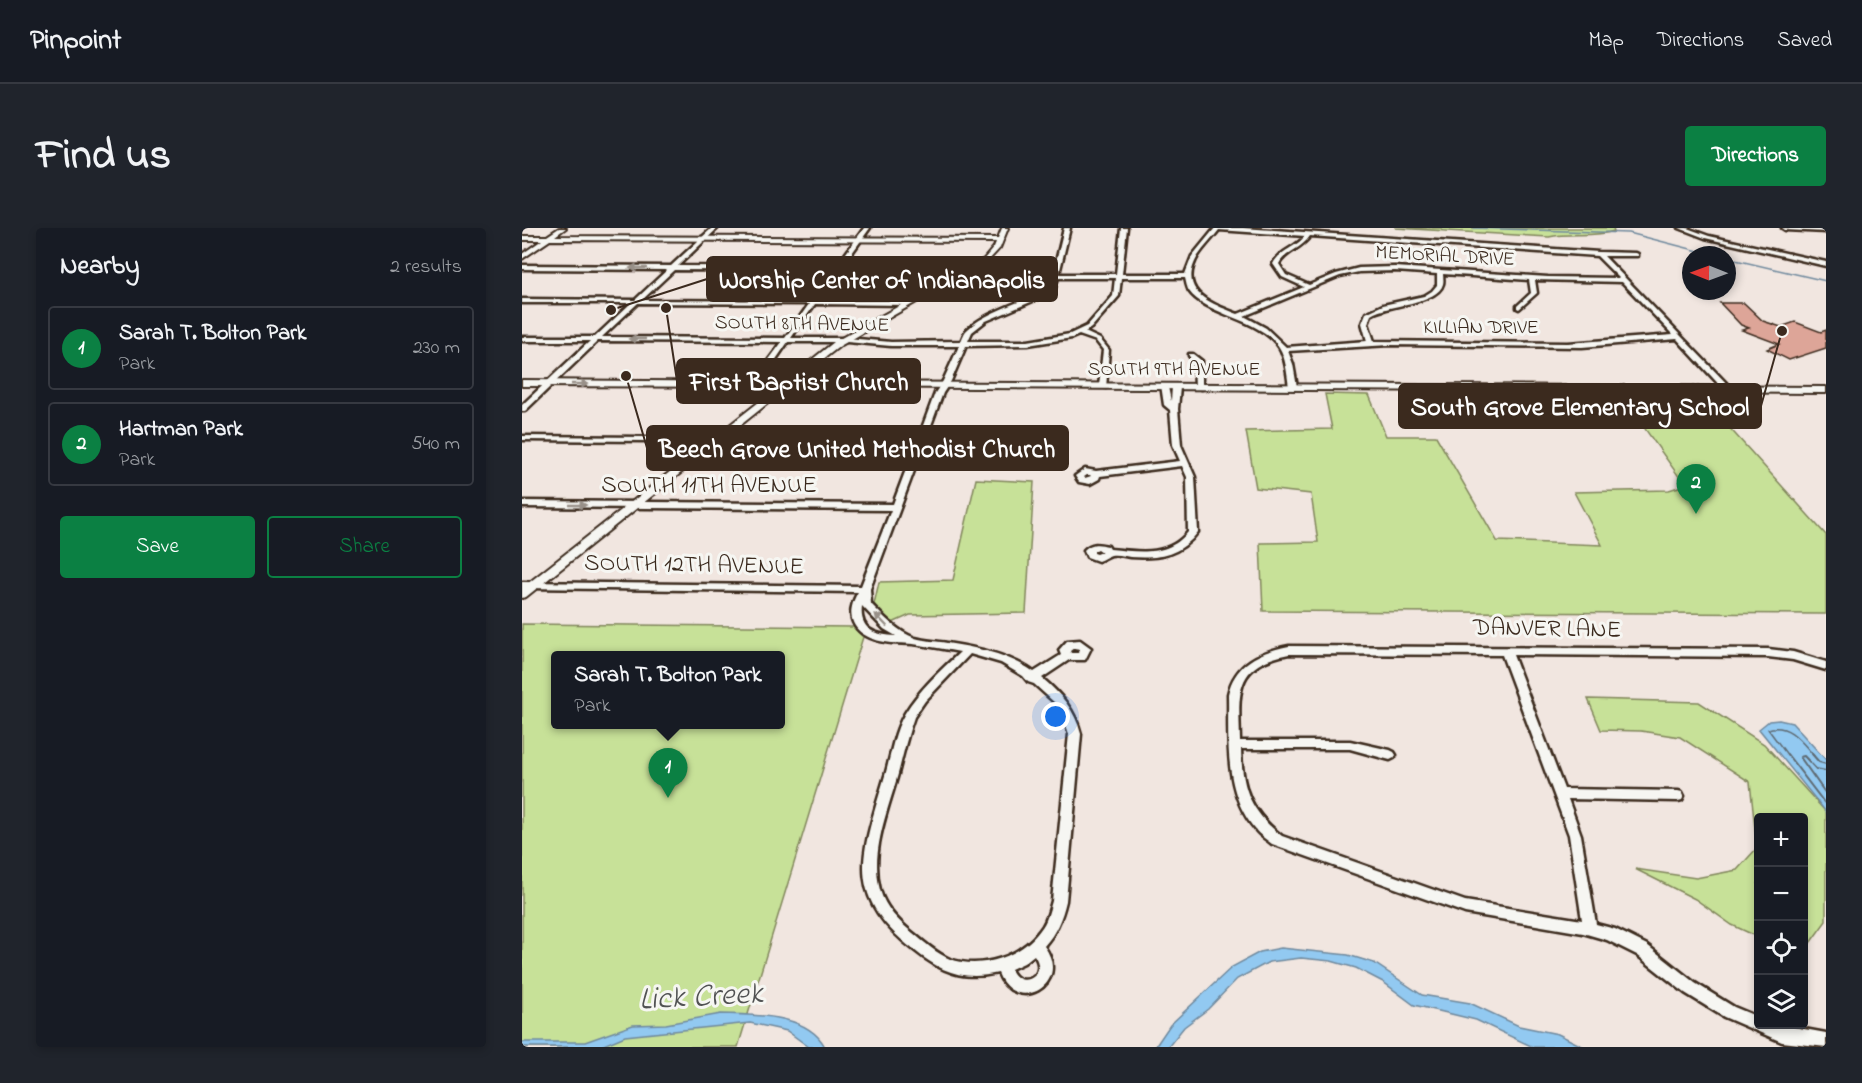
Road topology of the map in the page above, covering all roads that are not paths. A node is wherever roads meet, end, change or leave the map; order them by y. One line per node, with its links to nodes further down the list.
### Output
1 (563, 228): 13 (street)
2 (716, 228): 14 (street)
3 (867, 228): 15 (street)
4 (1005, 228): 16 (street)
5 (1067, 228): 28 (street)
6 (1124, 228): 26 (street)
7 (1219, 228): 11 (street); 27 (street)
8 (1682, 228): 20 (street)
9 (1785, 228): 10 (street)
10 (1826, 230)
11 (1308, 235): 17 (street); 31 (street)
12 (522, 238): 13 (street)
13 (549, 238): 14 (street); 19 (street)
14 (704, 238): 15 (street); 22 (street)
15 (859, 239): 16 (street); 23 (street)
16 (1001, 240): 24 (street)
17 (1599, 255): 18 (street); 30 (street)
18 (1636, 255)
19 (522, 257)
20 (1826, 264)
21 (522, 267): 22 (street, one-way to 21)
22 (673, 268): 23 (street); 33 (street)
23 (837, 269): 24 (street); 34 (street)
24 (969, 270): 28 (street); 35 (street)
25 (1440, 271): 29 (street, MEMORIAL DRIVE); 31 (street, MEMORIAL DRIVE); 45 (street)
26 (1120, 276): 27 (street); 28 (street); 38 (street)
27 (1189, 276): 37 (street)
28 (1057, 277): 44 (street)
29 (1532, 278): 30 (street, MEMORIAL DRIVE); 36 (street)
30 (1623, 280): 39 (street)
31 (1309, 287): 37 (street, MEMORIAL DRIVE)
32 (522, 301): 33 (street)
33 (638, 301): 34 (street); 41 (street)
34 (813, 302): 35 (street); 42 (street)
35 (909, 303): 43 (street)
36 (1519, 307)
37 (1237, 317): 46 (street)
38 (1081, 333): 44 (street, SOUTH 8TH AVENUE); 53 (street)
39 (1678, 337): 45 (street, KILLIAN DRIVE); 58 (street)
40 (522, 339): 41 (street, SOUTH 8TH AVENUE)
41 (597, 339): 42 (street, SOUTH 8TH AVENUE, one-way to 41); 49 (street)
42 (786, 340): 43 (street, SOUTH 8TH AVENUE); 50 (street)
43 (842, 340): 44 (street, SOUTH 8TH AVENUE); 51 (street)
44 (963, 344): 52 (street)
45 (1372, 345): 46 (street, KILLIAN DRIVE)
46 (1283, 349): 57 (street)
47 (1191, 355): 56 (street)
48 (522, 383): 49 (street, SOUTH 9TH AVENUE)
49 (549, 384): 50 (street, SOUTH 9TH AVENUE, one-way to 50); 60 (street)
50 (754, 385): 51 (street, SOUTH 9TH AVENUE)
51 (785, 385): 52 (street, SOUTH 9TH AVENUE); 63 (street)
52 (944, 386): 53 (street, SOUTH 9TH AVENUE); 64 (street)
53 (1103, 386): 54 (street, SOUTH 9TH AVENUE)
54 (1164, 387): 55 (street, SOUTH 9TH AVENUE); 61 (street)
55 (1176, 387): 56 (street, SOUTH 9TH AVENUE); 61 (street)
56 (1199, 387): 57 (street, SOUTH 9TH AVENUE)
57 (1293, 387): 58 (street, SOUTH 9TH AVENUE)
58 (1728, 389): 59 (street, SOUTH 9TH AVENUE)
59 (1826, 390)
60 (522, 409)
61 (1174, 410): 65 (street)
62 (522, 438): 63 (street)
63 (716, 439): 64 (street); 68 (street)
64 (920, 441): 69 (street)
65 (1185, 463): 66 (street); 70 (street)
66 (1095, 474)
67 (522, 504): 68 (street, SOUTH 11TH AVENUE, one-way to 68)
68 (634, 505): 69 (street, SOUTH 11TH AVENUE); 71 (street)
69 (895, 507): 72 (street)
70 (1107, 552)
71 (527, 585): 72 (street, SOUTH 12TH AVENUE); 73 (street)
72 (865, 589): 74 (street, one-way to 72); 74 (street)
73 (522, 594)
74 (912, 641): 75 (street)
75 (967, 651): 79 (street); 86 (street)
76 (1506, 651): 78 (street, DANVER LANE); 80 (street, DANVER LANE); 82 (street)
77 (1068, 656): 79 (street)
78 (1826, 666)
79 (1032, 679): 85 (street)
80 (1236, 745): 81 (street); 84 (street)
81 (1390, 755)
82 (1560, 795): 83 (street); 84 (street)
83 (1678, 795)
84 (1590, 928): 87 (street)
85 (1036, 946): 86 (street); 86 (street)
86 (1002, 965)
87 (1826, 1041)

